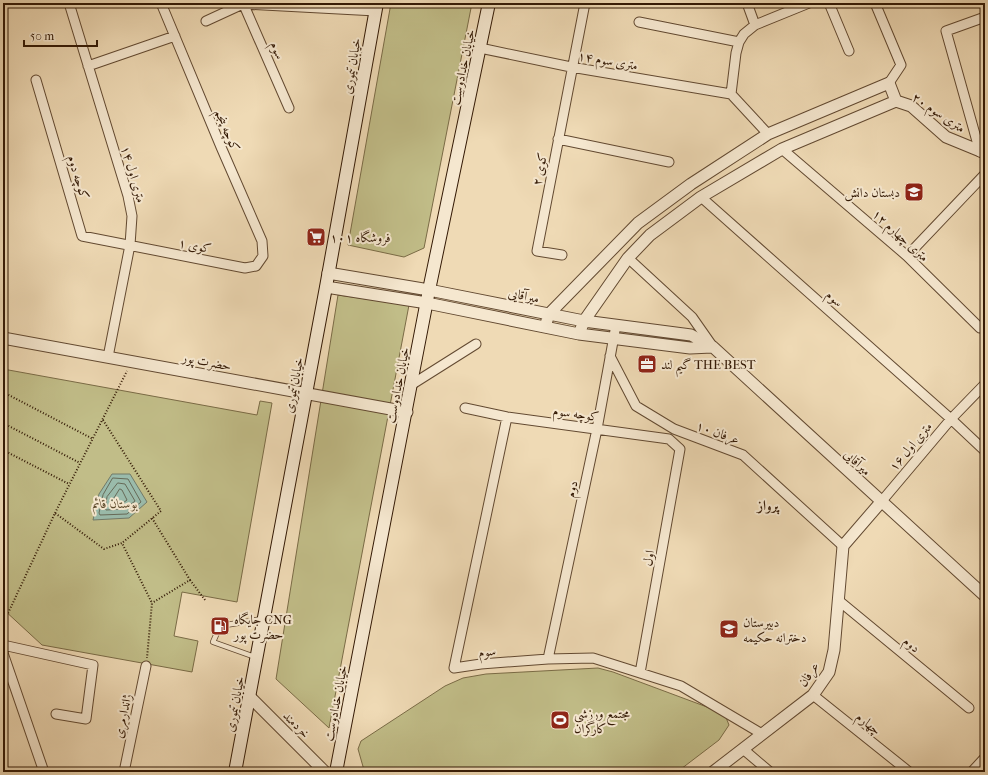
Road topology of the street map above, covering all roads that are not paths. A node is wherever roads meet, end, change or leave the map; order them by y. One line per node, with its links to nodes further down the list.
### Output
1 (68, 3): 20 (street, ۱۴ متری اول)
2 (161, 3): 16 (street, کوچه پنجم)
3 (243, 3): 10 (street); 13 (street); 26 (street, سوم)
4 (489, 3): 18 (main road, خیابان خدادوست)
5 (585, 3): 21 (street, کوی ۲)
6 (747, 3): 15 (street)
7 (809, 3): 15 (street)
8 (829, 3): 19 (street)
9 (875, 3): 23 (street)
10 (271, 4): 11 (street)
11 (376, 7): 39 (main road, خیابان تیموری)
12 (985, 17): 30 (street)
13 (206, 21)
14 (639, 22): 17 (street)
15 (756, 25): 17 (street)
16 (175, 36): 20 (street); 38 (street, کوچه پنجم)
17 (738, 42): 24 (street)
18 (480, 48): 21 (street, ۱۴ متری سوم); 41 (main road, خیابان خدادوست)
19 (849, 51)
20 (88, 66): 34 (street, ۱۴ متری اول)
21 (571, 67): 24 (street, ۱۴ متری سوم); 28 (street, کوی ۲)
22 (36, 80): 34 (street, کوچه دوم)
23 (889, 83): 25 (street, ۲۰ متری سوم); 27 (street)
24 (731, 94): 27 (street)
25 (896, 101): 29 (street); 30 (street, ۲۰ متری سوم)
26 (288, 108)
27 (768, 134): 43 (street)
28 (558, 139): 31 (street); 35 (street, کوی ۲)
29 (782, 149): 33 (street); 36 (street, ۱۲ متری چهارم)
30 (982, 153)
31 (669, 162)
32 (985, 174): 36 (street)
33 (701, 197): 37 (street); 61 (street, سوم)
34 (130, 245): 38 (street, کوی ۱); 54 (street, ۱۴ متری اول)
35 (562, 255)
36 (907, 256): 47 (street, ۱۲ متری چهارم)
37 (628, 258): 44 (street); 52 (street)
38 (256, 266)
39 (328, 273): 40 (main road, خیابان تیموری); 41 (street, میرآقایی)
40 (326, 287): 42 (street, میرآقایی); 57 (main road, خیابان تیموری)
41 (429, 290): 42 (main road, خیابان خدادوست); 43 (street, میرآقایی)
42 (427, 303): 46 (street, میرآقایی); 56 (main road, خیابان خدادوست)
43 (549, 314): 44 (street, میرآقایی); 46 (street)
44 (584, 321): 45 (street, میرآقایی); 48 (street)
45 (616, 325): 50 (street, دوم); 52 (street, میرآقایی)
46 (545, 327): 48 (street, میرآقایی)
47 (980, 328)
48 (579, 334): 50 (street, میرآقایی)
49 (3, 338): 54 (street, حضرت پور)
50 (613, 338): 52 (street, میرآقایی); 53 (street, دوم)
51 (476, 344): 56 (street)
52 (713, 347): 65 (street, میرآقایی)
53 (610, 356): 62 (street, دوم); 66 (street, عرفان ۱۰)
54 (108, 357): 57 (street, حضرت پور)
55 (985, 384): 61 (street, ۱۶ متری اول)
56 (411, 385): 59 (main road, خیابان خدادوست)
57 (306, 394): 59 (street, حضرت پور); 69 (main road, خیابان تیموری)
58 (465, 408): 60 (street, کوچه سوم)
59 (407, 412): 87 (main road, خیابان خدادوست)
60 (507, 417): 62 (street, کوچه سوم); 73 (street, سوم)
61 (952, 419): 64 (street, سوم); 65 (street, ۱۶ متری اول)
62 (596, 429): 63 (street, کوچه سوم); 73 (street, دوم)
63 (680, 449): 75 (street, اول)
64 (985, 451)
65 (881, 502): 66 (street, ۱۶ متری اول); 67 (street, میرآقایی)
66 (843, 546): 68 (street, عرفان)
67 (985, 596)
68 (838, 600): 76 (street, عرفان); 78 (street, دوم)
69 (264, 619): 72 (main road, خیابان تیموری); 72 (lane)
70 (3, 644): 79 (street)
71 (3, 653): 83 (street)
72 (257, 657): 77 (main road, خیابان تیموری)
73 (548, 659): 75 (street, سوم)
74 (146, 666): 84 (street, ژاندارمری)
75 (640, 672): 80 (street, سوم)
76 (813, 695): 80 (street, عرفان); 90 (street, چهارم)
77 (249, 696): 85 (main road, خیابان تیموری); 86 (street, خردمند)
78 (969, 708)
79 (56, 714)
80 (762, 734): 81 (street, عرفان)
81 (743, 749): 88 (street, عرفان); 89 (street)
82 (985, 759): 91 (street)
83 (44, 772)
84 (124, 772)
85 (235, 772)
86 (326, 772)
87 (336, 772)
88 (713, 772)
89 (770, 772)
90 (907, 772)
91 (973, 772)

